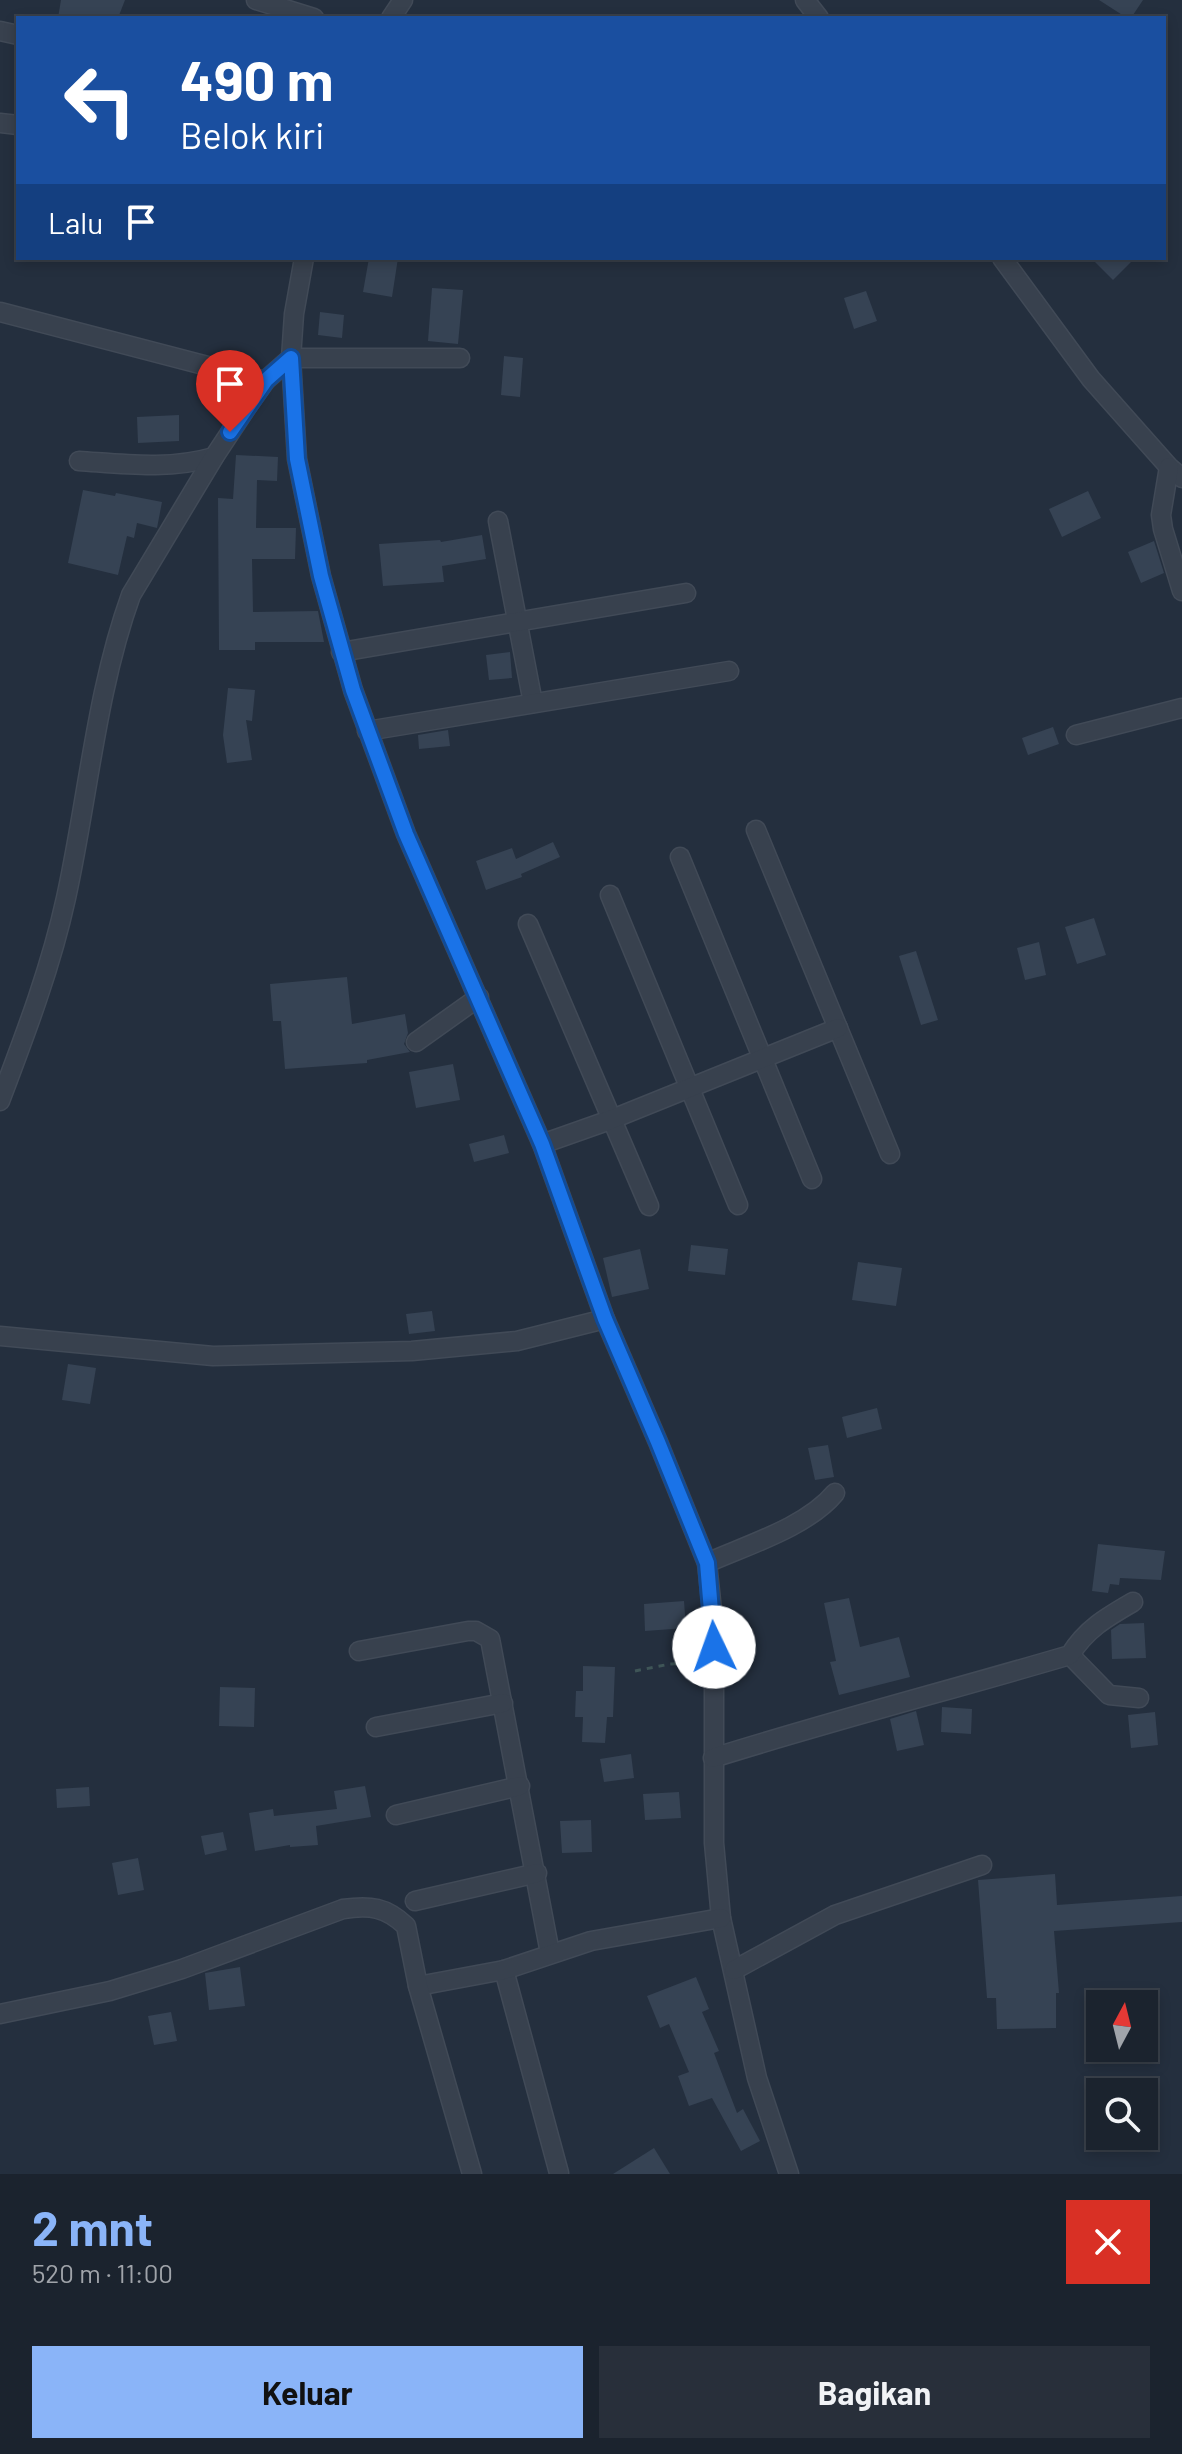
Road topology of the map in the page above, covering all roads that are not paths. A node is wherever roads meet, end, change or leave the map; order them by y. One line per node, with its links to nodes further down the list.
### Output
1 (256, 0): 3 (street)
2 (805, 0): 4 (street)
3 (308, 16)
4 (817, 16)
5 (304, 260): 8 (street)
6 (1003, 260): 13 (street)
7 (0, 312): 10 (street)
8 (291, 358): 9 (street); 10 (street); 18 (street)
9 (460, 358)
10 (265, 381): 11 (street)
11 (214, 457): 12 (street); 33 (street)
12 (79, 461)
13 (1175, 472): 15 (street)
14 (498, 521): 17 (street)
15 (1182, 591)
16 (686, 593): 17 (street)
17 (515, 622): 18 (street); 20 (street)
18 (341, 652): 22 (street)
19 (729, 671): 20 (street)
20 (533, 703): 22 (street)
21 (1182, 708): 23 (street)
22 (367, 731): 28 (street)
23 (1076, 735)
24 (756, 830): 29 (street)
25 (680, 857): 31 (street)
26 (610, 895): 32 (street)
27 (528, 924): 34 (street)
28 (479, 997): 30 (street); 35 (street)
29 (838, 1028): 31 (street); 36 (street)
30 (416, 1042)
31 (764, 1058): 32 (street); 37 (street)
32 (691, 1087): 34 (street); 38 (street)
33 (2, 1090)
34 (610, 1120): 35 (street); 39 (street)
35 (542, 1144): 40 (street)
36 (890, 1154)
37 (812, 1179)
38 (738, 1205)
39 (649, 1206)
40 (605, 1319): 41 (street); 43 (street)
41 (0, 1336)
42 (835, 1493): 43 (street)
43 (707, 1563): 50 (street)
44 (1133, 1602): 46 (street)
45 (359, 1651): 48 (street)
46 (1070, 1655): 47 (street); 50 (street)
47 (1139, 1698)
48 (503, 1703): 49 (street); 51 (street)
49 (376, 1727)
50 (713, 1758): 56 (street)
51 (520, 1786): 52 (street); 54 (street)
52 (396, 1815)
53 (982, 1865): 59 (street)
54 (537, 1873): 55 (street); 57 (street)
55 (415, 1901)
56 (721, 1918): 57 (street); 59 (street)
57 (550, 1953): 58 (street)
58 (504, 1970): 60 (street); 63 (street)
59 (734, 1970): 62 (street)
60 (418, 1986): 61 (street); 64 (street)
61 (0, 2014)
62 (785, 2172)
63 (559, 2173)
64 (472, 2174)

